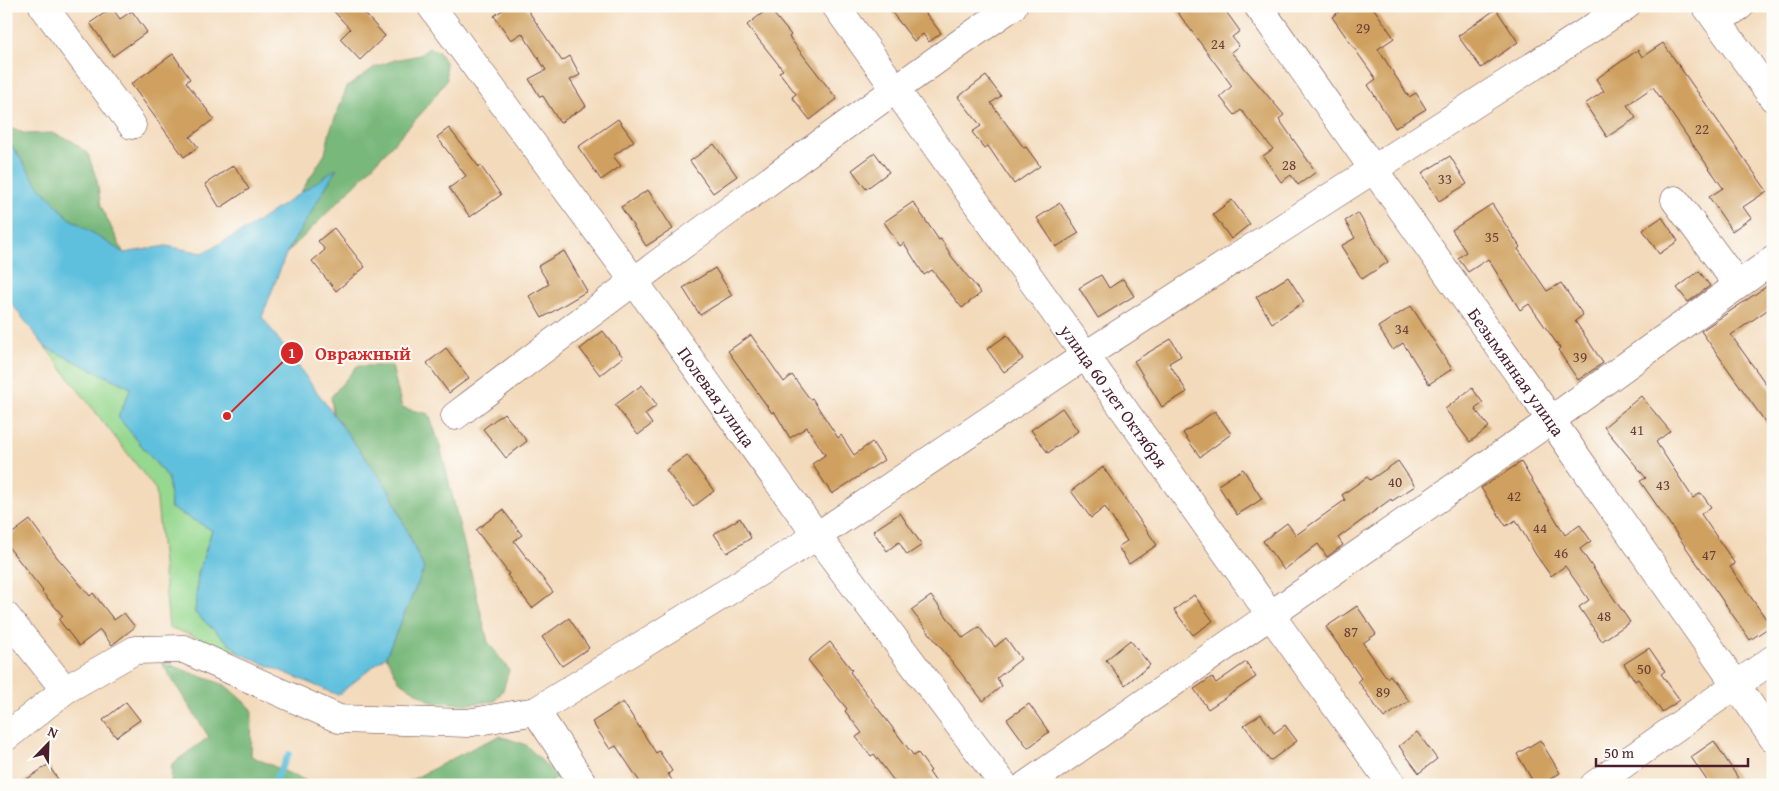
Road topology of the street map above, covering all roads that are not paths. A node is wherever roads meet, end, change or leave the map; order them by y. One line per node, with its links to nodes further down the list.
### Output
1 (43, 6): 12 (street)
2 (431, 6): 16 (street, Полевая улица)
3 (836, 6): 10 (street, улица 60 лет Октября)
4 (1013, 6): 10 (street)
5 (1258, 6): 13 (street, Безымянная улица)
6 (1626, 6): 9 (street)
7 (1740, 6): 8 (street)
8 (1712, 14): 11 (street)
9 (1593, 15): 13 (street)
10 (894, 89): 16 (street); 18 (street, улица 60 лет Октября)
11 (1773, 98)
12 (132, 124)
13 (1373, 169): 18 (street); 20 (street, Безымянная улица)
14 (1675, 200): 17 (street)
15 (1773, 260): 17 (street)
16 (634, 281): 19 (street); 21 (street, Полевая улица)
17 (1738, 285): 20 (street)
18 (1086, 355): 21 (street); 22 (street, улица 60 лет Октября)
19 (455, 416)
20 (1551, 420): 22 (street); 25 (street, Безымянная улица)
21 (817, 536): 27 (street); 31 (street, Полевая улица)
22 (1272, 615): 32 (street); 33 (street, улица 60 лет Октября)
23 (6, 616): 26 (street)
24 (1773, 659): 25 (street)
25 (1735, 686): 29 (street, Безымянная улица); 34 (street)
26 (65, 690): 27 (street); 28 (street)
27 (536, 711): 30 (street)
28 (6, 737)
29 (1773, 738)
30 (584, 785)
31 (1004, 785)
32 (1026, 785)
33 (1392, 785)
34 (1594, 785)

